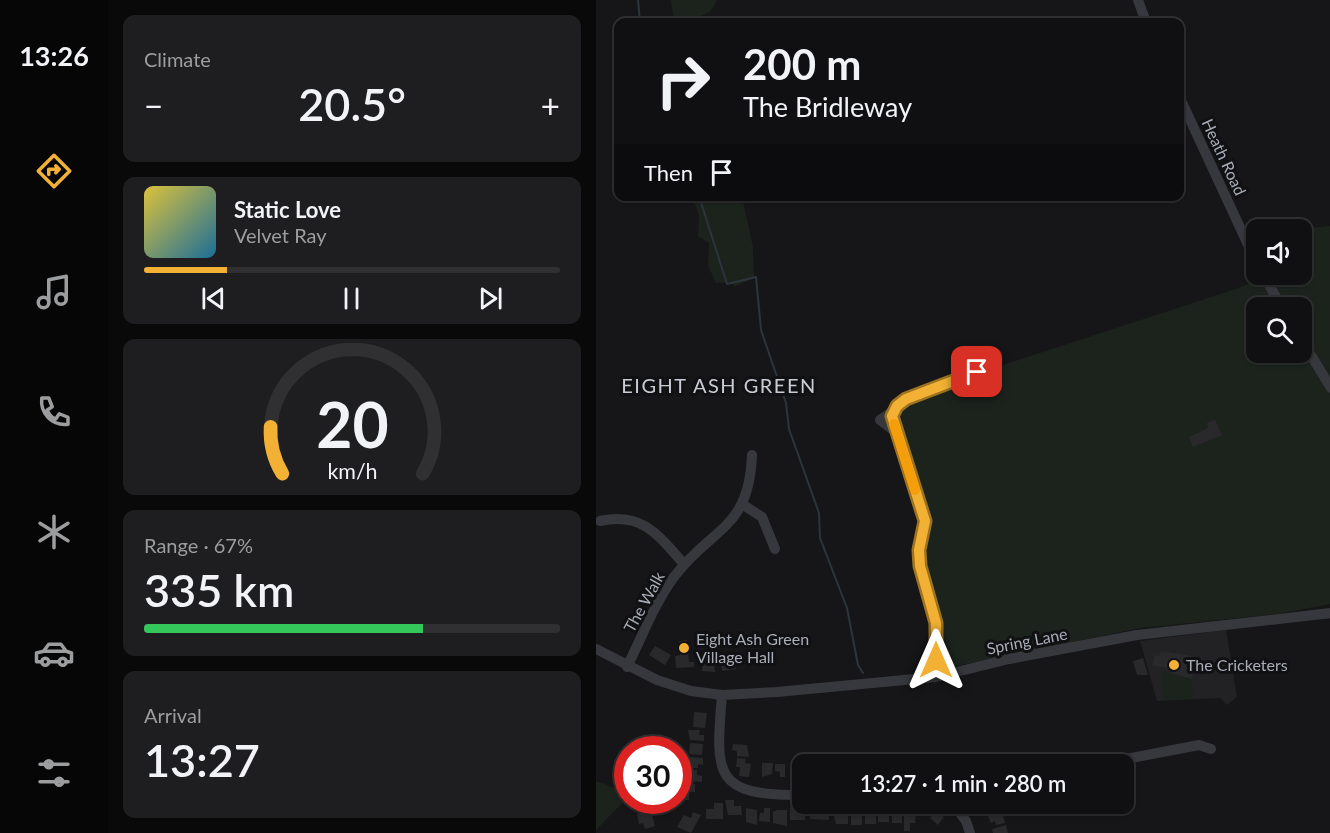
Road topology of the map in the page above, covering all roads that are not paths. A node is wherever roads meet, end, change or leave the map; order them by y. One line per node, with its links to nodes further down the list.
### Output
1 (1138, 0): 2 (street)
2 (1145, 18)
3 (1184, 107): 4 (street, Heath Road)
4 (1246, 240)
5 (1312, 357): 7 (street)
6 (977, 372): 16 (street)
7 (1331, 388)
8 (752, 455): 9 (street, The Walk)
9 (742, 504): 11 (street); 12 (street, The Walk)
10 (600, 521): 12 (street)
11 (775, 549)
12 (684, 564): 15 (street, The Walk)
13 (1331, 613): 16 (street, Spring Lane)
14 (596, 649): 15 (street, Spring Lane)
15 (627, 667): 17 (street, Spring Lane)
16 (936, 676): 17 (street, Spring Lane)
17 (722, 695): 20 (street)
18 (1211, 749): 19 (street)
19 (1134, 758)
20 (792, 795)
21 (962, 814): 22 (street)
22 (970, 833)

